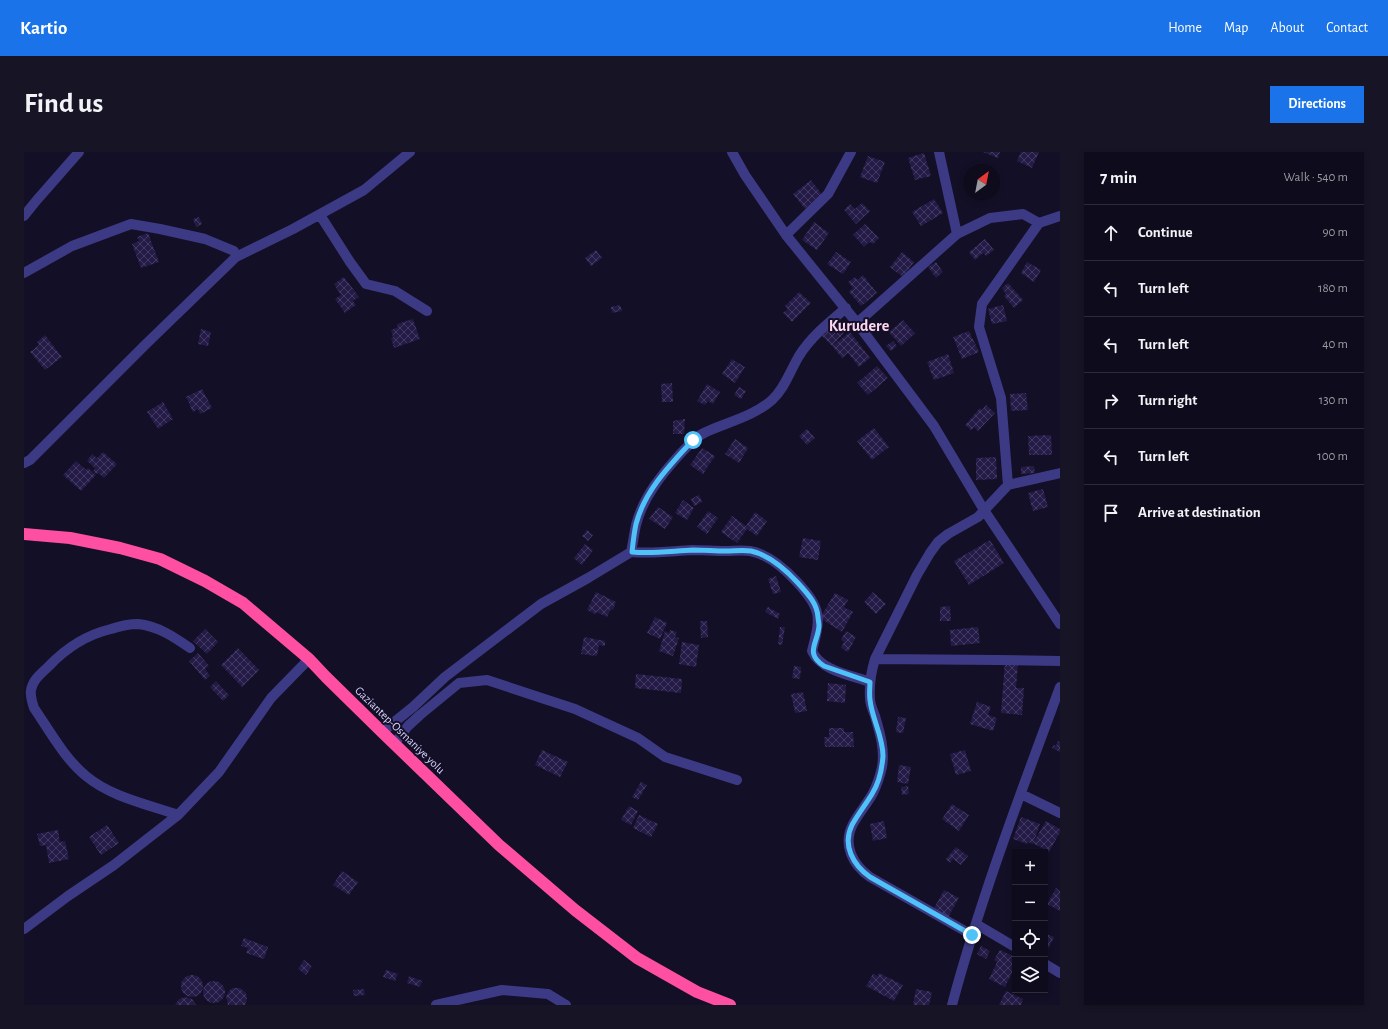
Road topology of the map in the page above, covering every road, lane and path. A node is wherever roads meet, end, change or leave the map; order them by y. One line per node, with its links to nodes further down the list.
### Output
1 (79, 152): 7 (street)
2 (410, 152): 6 (street)
3 (732, 152): 11 (street)
4 (851, 152): 11 (street)
5 (939, 152): 10 (street)
6 (320, 214): 12 (street); 15 (street)
7 (24, 216)
8 (1060, 216): 9 (street)
9 (1039, 223): 10 (street); 19 (street)
10 (957, 234): 16 (street)
11 (786, 235): 14 (street)
12 (236, 257): 13 (street); 17 (street)
13 (24, 273)
14 (846, 308): 16 (street); 22 (street)
15 (427, 311)
16 (857, 323): 20 (street)
17 (24, 463)
18 (1060, 473): 19 (street)
19 (1008, 485): 20 (street)
20 (984, 510): 23 (street); 26 (street)
21 (24, 534): 25 (highway, Gaziantep-Osmaniye yolu)
22 (632, 552): 28 (street); 30 (street)
23 (1060, 624)
24 (190, 648): 35 (street)
25 (309, 659): 30 (highway, Gaziantep-Osmaniye yolu); 35 (street)
26 (875, 659): 27 (street); 28 (street)
27 (1060, 661)
28 (870, 682): 38 (street)
29 (1060, 687): 33 (street)
30 (382, 732): 31 (highway, Gaziantep-Osmaniye yolu)
31 (394, 744): 32 (street); 44 (highway, Gaziantep-Osmaniye yolu)
32 (737, 780)
33 (1021, 794): 34 (street); 36 (street)
34 (1060, 813)
35 (178, 814): 37 (street)
36 (976, 924): 38 (street); 39 (street)
37 (24, 928)
38 (972, 935): 45 (street)
39 (1012, 945)
40 (1048, 966): 41 (street)
41 (1060, 973)
42 (436, 1005): 43 (street)
43 (566, 1005)
44 (730, 1005)
45 (952, 1005)

